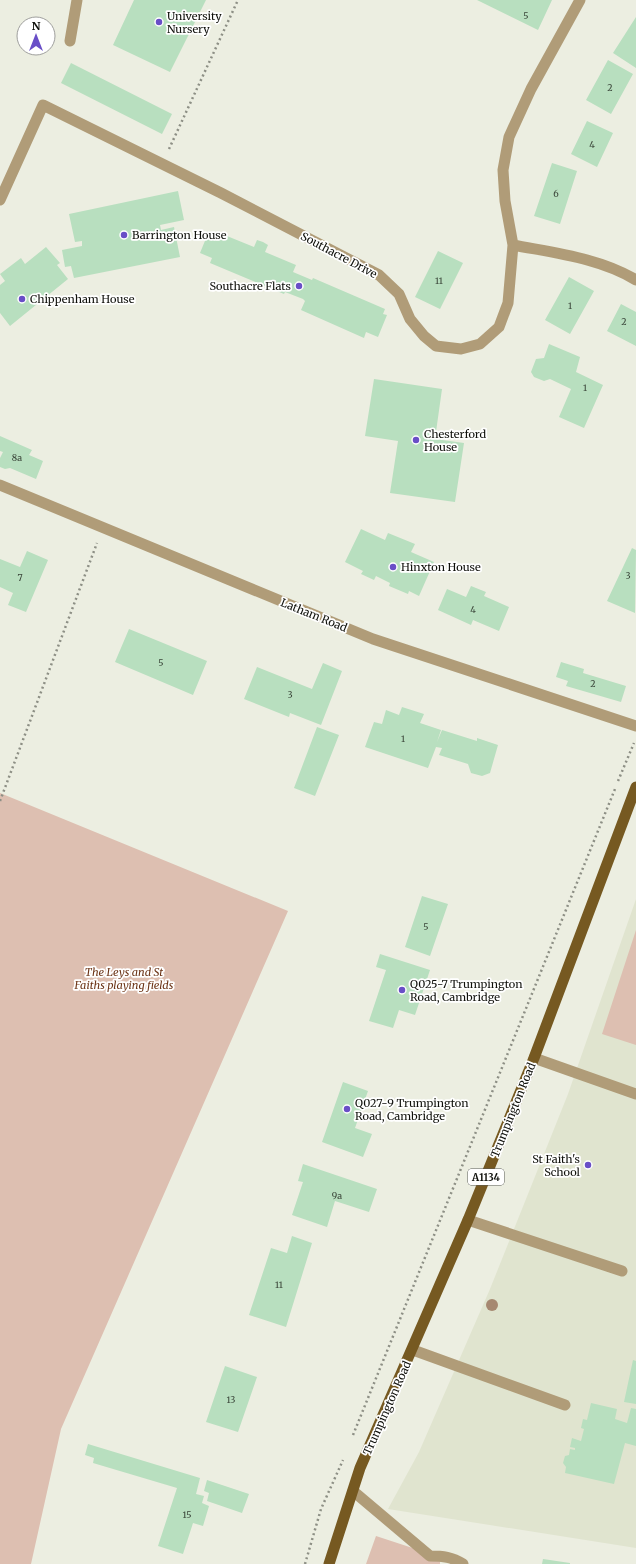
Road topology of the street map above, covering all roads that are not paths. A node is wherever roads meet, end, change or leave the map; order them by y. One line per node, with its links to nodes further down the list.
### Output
1 (77, 0): 3 (street)
2 (580, 0): 5 (street, Southacre Drive)
3 (70, 42)
4 (0, 200): 5 (street, Southacre Drive)
5 (513, 245): 6 (street)
6 (636, 280)
7 (0, 485): 8 (street, Latham Road)
8 (636, 726)
9 (636, 787): 10 (main road, Trumpington Road / A1134)
10 (634, 800): 11 (main road, Trumpington Road / A1134)
11 (534, 1058): 12 (street); 13 (main road, Trumpington Road / A1134)
12 (636, 1094)
13 (468, 1220): 14 (street); 15 (main road, Trumpington Road / A1134)
14 (622, 1271)
15 (413, 1350): 16 (street); 17 (main road, Trumpington Road / A1134)
16 (565, 1405)
17 (352, 1491): 18 (main road, Trumpington Road / A1134); 19 (street)
18 (329, 1564)
19 (463, 1564)

